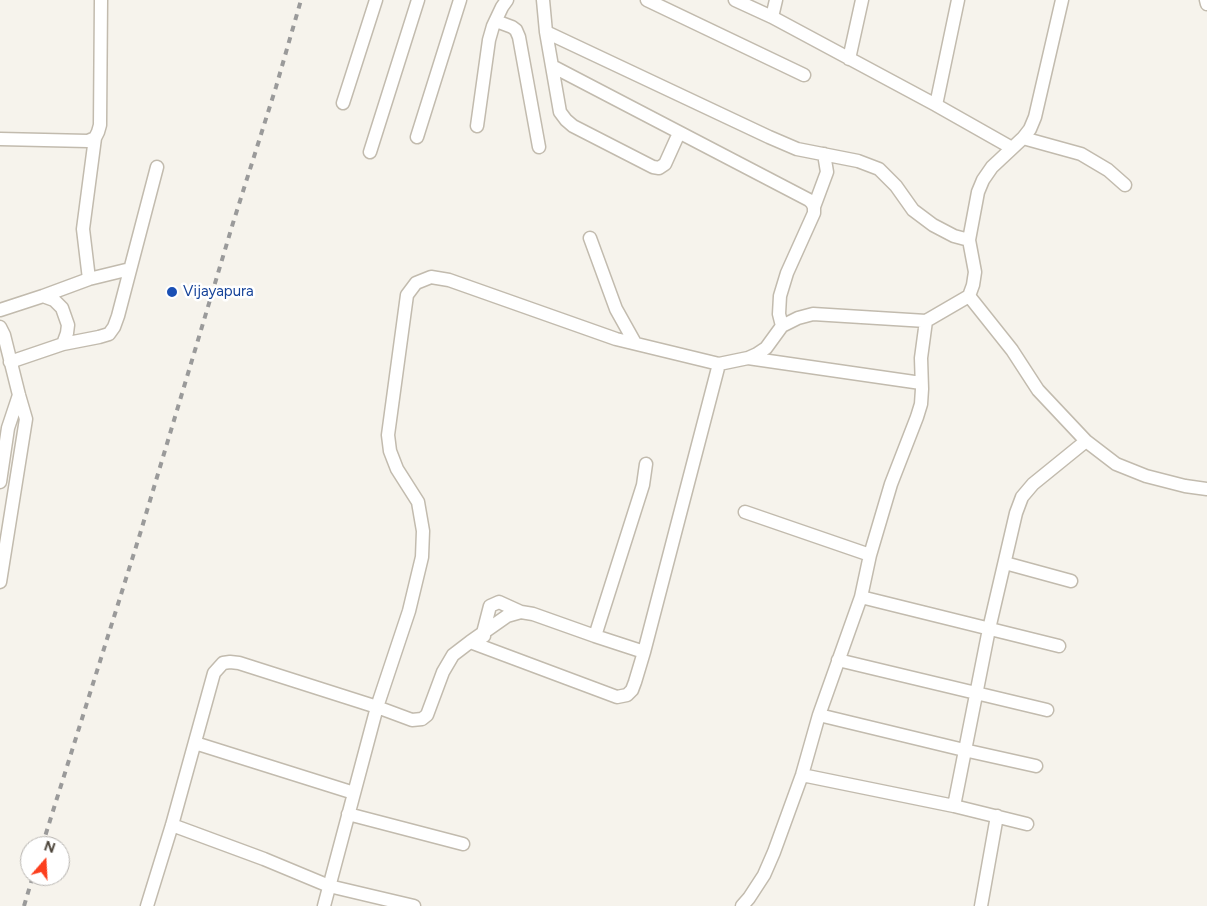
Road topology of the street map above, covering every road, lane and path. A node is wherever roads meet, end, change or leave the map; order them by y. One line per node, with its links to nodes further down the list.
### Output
1 (101, 0): 26 (street)
2 (376, 0): 21 (street)
3 (418, 0): 31 (street)
4 (460, 0): 25 (street)
5 (507, 0): 16 (street)
6 (543, 0): 17 (street)
7 (646, 0): 20 (street)
8 (734, 0): 15 (street)
9 (776, 0): 15 (street)
10 (862, 0): 18 (street)
11 (958, 0): 22 (street)
12 (1062, 0): 27 (street)
13 (1206, 0): 14 (street)
14 (1207, 4)
15 (772, 17): 18 (street)
16 (496, 21): 23 (street); 29 (street)
17 (546, 32): 19 (street); 32 (street)
18 (849, 59): 22 (street)
19 (552, 66): 24 (street); 24 (street)
20 (804, 75)
21 (343, 103)
22 (936, 105): 30 (street)
23 (477, 126)
24 (679, 133): 35 (street)
25 (417, 137)
26 (95, 138): 28 (street); 39 (street)
27 (1023, 138): 30 (street); 34 (street)
28 (0, 139)
29 (539, 147)
30 (1012, 148): 37 (street)
31 (370, 152)
32 (824, 154): 35 (street); 37 (street)
33 (156, 167): 38 (street)
34 (1125, 185)
35 (814, 207): 44 (street)
36 (590, 238): 46 (street)
37 (969, 240): 41 (street)
38 (130, 269): 39 (street); 47 (street)
39 (89, 279): 40 (street)
40 (43, 296): 42 (street); 47 (street)
41 (969, 296): 43 (street); 53 (street)
42 (0, 310)
43 (926, 321): 44 (street); 51 (street)
44 (782, 326): 48 (street)
45 (0, 327): 49 (street)
46 (636, 343): 50 (street); 73 (street)
47 (63, 344): 49 (street)
48 (748, 358): 50 (street); 51 (street)
49 (10, 362): 52 (street)
50 (719, 364): 70 (street)
51 (921, 383): 58 (street)
52 (19, 395): 55 (street); 61 (street)
53 (1086, 440): 56 (street); 59 (street)
54 (646, 464): 66 (street)
55 (0, 482)
56 (1207, 489)
57 (745, 512): 58 (street)
58 (870, 555): 62 (street)
59 (1005, 563): 60 (street); 64 (street)
60 (1071, 581)
61 (0, 582)
62 (861, 597): 64 (street); 71 (street)
63 (521, 612): 65 (street); 65 (street); 66 (street)
64 (989, 629): 68 (street); 72 (street)
65 (483, 633): 67 (street); 69 (street)
66 (595, 636): 70 (street)
67 (470, 642): 69 (street); 73 (street)
68 (1059, 646)
69 (487, 649): 70 (street)
70 (644, 652)
71 (838, 660): 72 (street); 75 (street)
72 (975, 693): 74 (street); 77 (street)
73 (377, 707): 76 (street); 80 (street)
74 (1046, 710)
75 (819, 716): 77 (street); 79 (street)
76 (195, 743): 80 (street); 85 (street)
77 (964, 750): 78 (street); 81 (street)
78 (1036, 766)
79 (802, 775): 81 (street); 91 (street)
80 (354, 793): 82 (street)
81 (954, 806): 83 (street)
82 (348, 814): 86 (street); 87 (street)
83 (997, 816): 84 (street); 92 (street)
84 (1027, 824)
85 (172, 825): 87 (street); 88 (street)
86 (462, 844)
87 (329, 886): 89 (street); 90 (street)
88 (147, 906)
89 (324, 906)
90 (414, 906)
91 (742, 906)
92 (981, 906)

